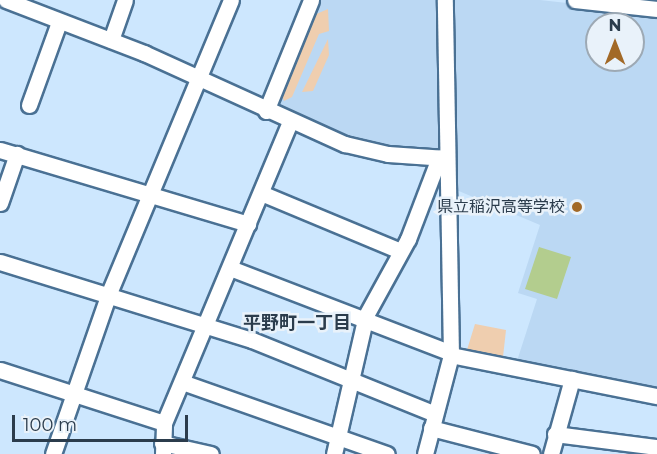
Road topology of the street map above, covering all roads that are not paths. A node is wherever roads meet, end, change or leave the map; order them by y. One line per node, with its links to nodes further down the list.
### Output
1 (6, 0): 8 (street)
2 (124, 0): 9 (street)
3 (231, 0): 10 (street)
4 (311, 0): 12 (street)
5 (445, 0): 16 (street)
6 (575, 0): 7 (street)
7 (657, 9)
8 (59, 22): 9 (street); 11 (street)
9 (111, 40): 10 (street)
10 (197, 79): 12 (street); 17 (street)
11 (29, 105)
12 (266, 111): 13 (street)
13 (290, 122): 16 (street); 18 (street)
14 (0, 150): 15 (street)
15 (17, 154): 17 (street); 19 (street)
16 (442, 158): 21 (street); 27 (street)
17 (150, 193): 20 (street); 24 (street)
18 (261, 193): 20 (street); 21 (street)
19 (0, 203)
20 (248, 224): 23 (street)
21 (398, 250): 25 (street)
22 (0, 262): 24 (street)
23 (230, 268): 25 (street); 26 (street)
24 (109, 294): 26 (street); 32 (street)
25 (365, 319): 27 (street); 29 (street)
26 (207, 326): 29 (street); 31 (street)
27 (451, 354): 30 (street); 34 (street)
28 (0, 369): 32 (street)
29 (351, 379): 34 (street); 37 (street)
30 (572, 379): 33 (street); 36 (street)
31 (182, 382): 35 (street); 37 (street)
32 (75, 392): 35 (street); 40 (street)
33 (657, 396)
34 (433, 421): 44 (street); 45 (street)
35 (164, 423): 39 (street)
36 (555, 434): 38 (street); 46 (street)
37 (338, 435): 42 (street); 43 (street)
38 (657, 447)
39 (162, 449): 41 (street)
40 (53, 454)
41 (211, 454)
42 (334, 454)
43 (387, 454)
44 (425, 454)
45 (532, 454)
46 (551, 454)

